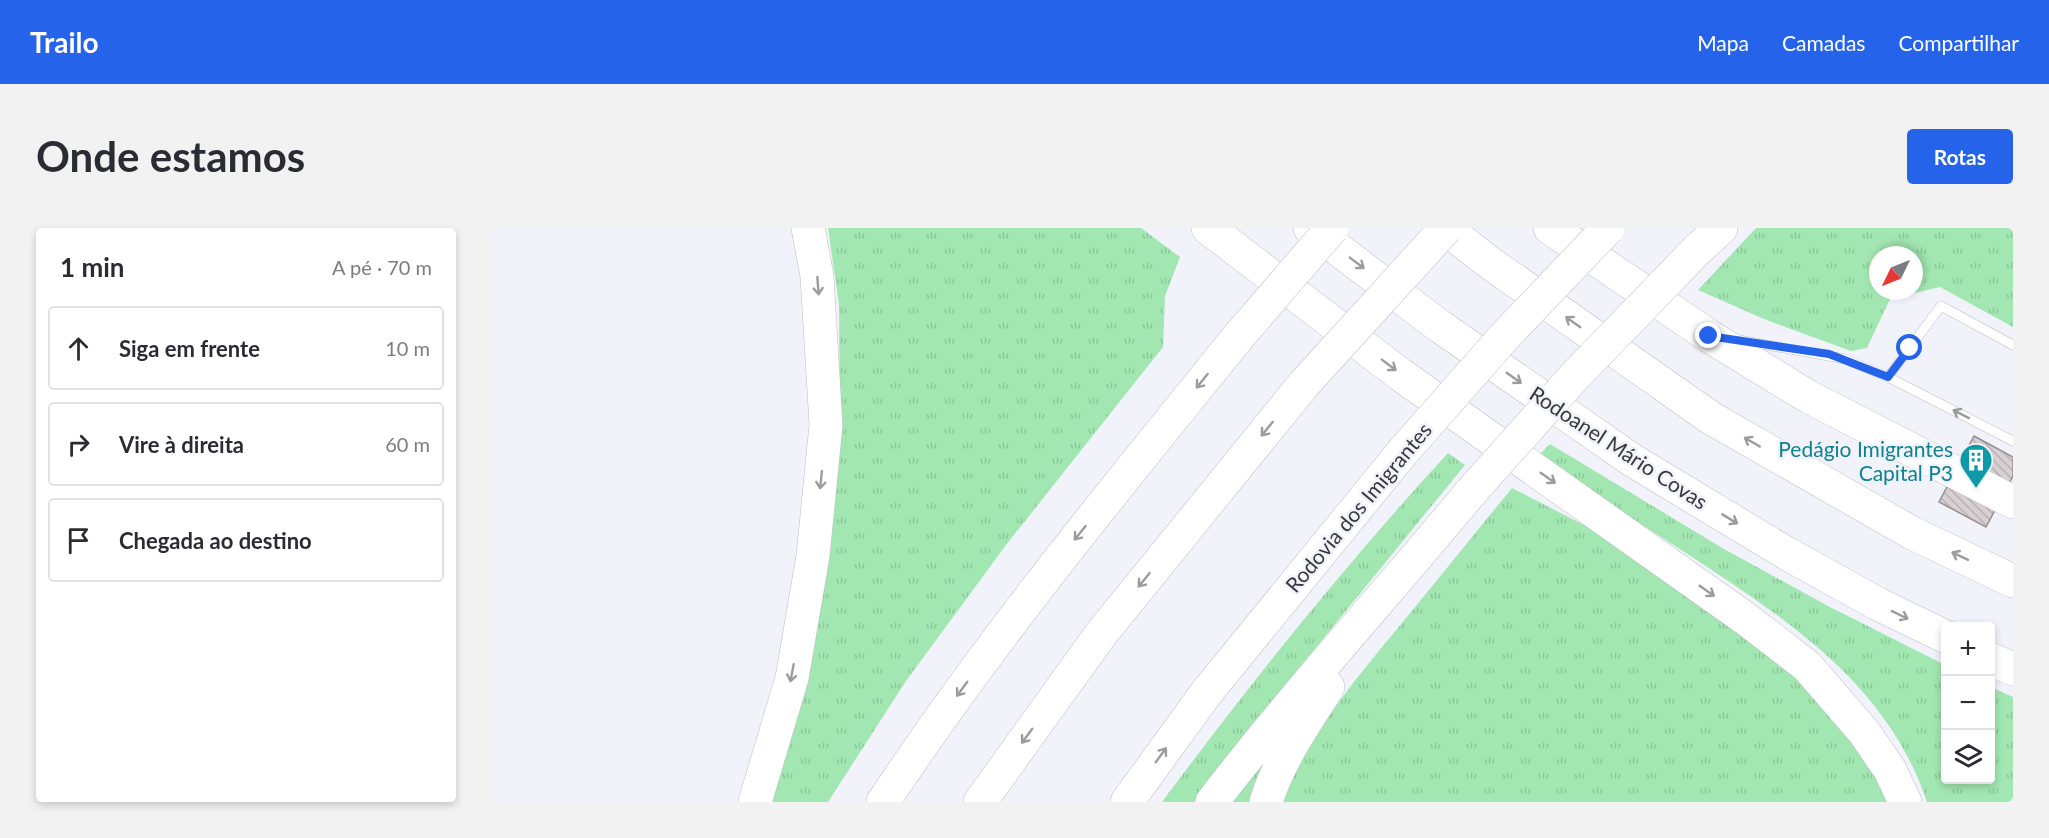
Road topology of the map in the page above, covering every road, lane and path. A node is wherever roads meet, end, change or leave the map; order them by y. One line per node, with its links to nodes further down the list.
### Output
1 (808, 228): 19 (highway, one-way to 19)
2 (1208, 228): 25 (highway, one-way to 25)
3 (1310, 228): 16 (highway, Rodoanel Mário Covas, one-way to 16)
4 (1332, 228): 20 (highway, one-way to 20, bridge)
5 (1445, 228): 14 (highway, one-way to 5); 21 (highway, one-way to 21, bridge)
6 (1550, 228): 9 (highway)
7 (1608, 228): 22 (highway, Rodovia dos Imigrantes, one-way to 7, bridge)
8 (1721, 228): 15 (highway, bridge)
9 (1709, 336): 11 (lane); 13 (highway)
10 (2013, 345): 11 (lane)
11 (1888, 377): 12 (lane, one-way to 11)
12 (2013, 441)
13 (2013, 502)
14 (2013, 581)
15 (1396, 582): 23 (highway); 24 (highway)
16 (1941, 635)
17 (1995, 661): 18 (highway)
18 (2013, 669)
19 (755, 802)
20 (884, 802)
21 (980, 802)
22 (1127, 802)
23 (1212, 802)
24 (1266, 802)
25 (1905, 802)

